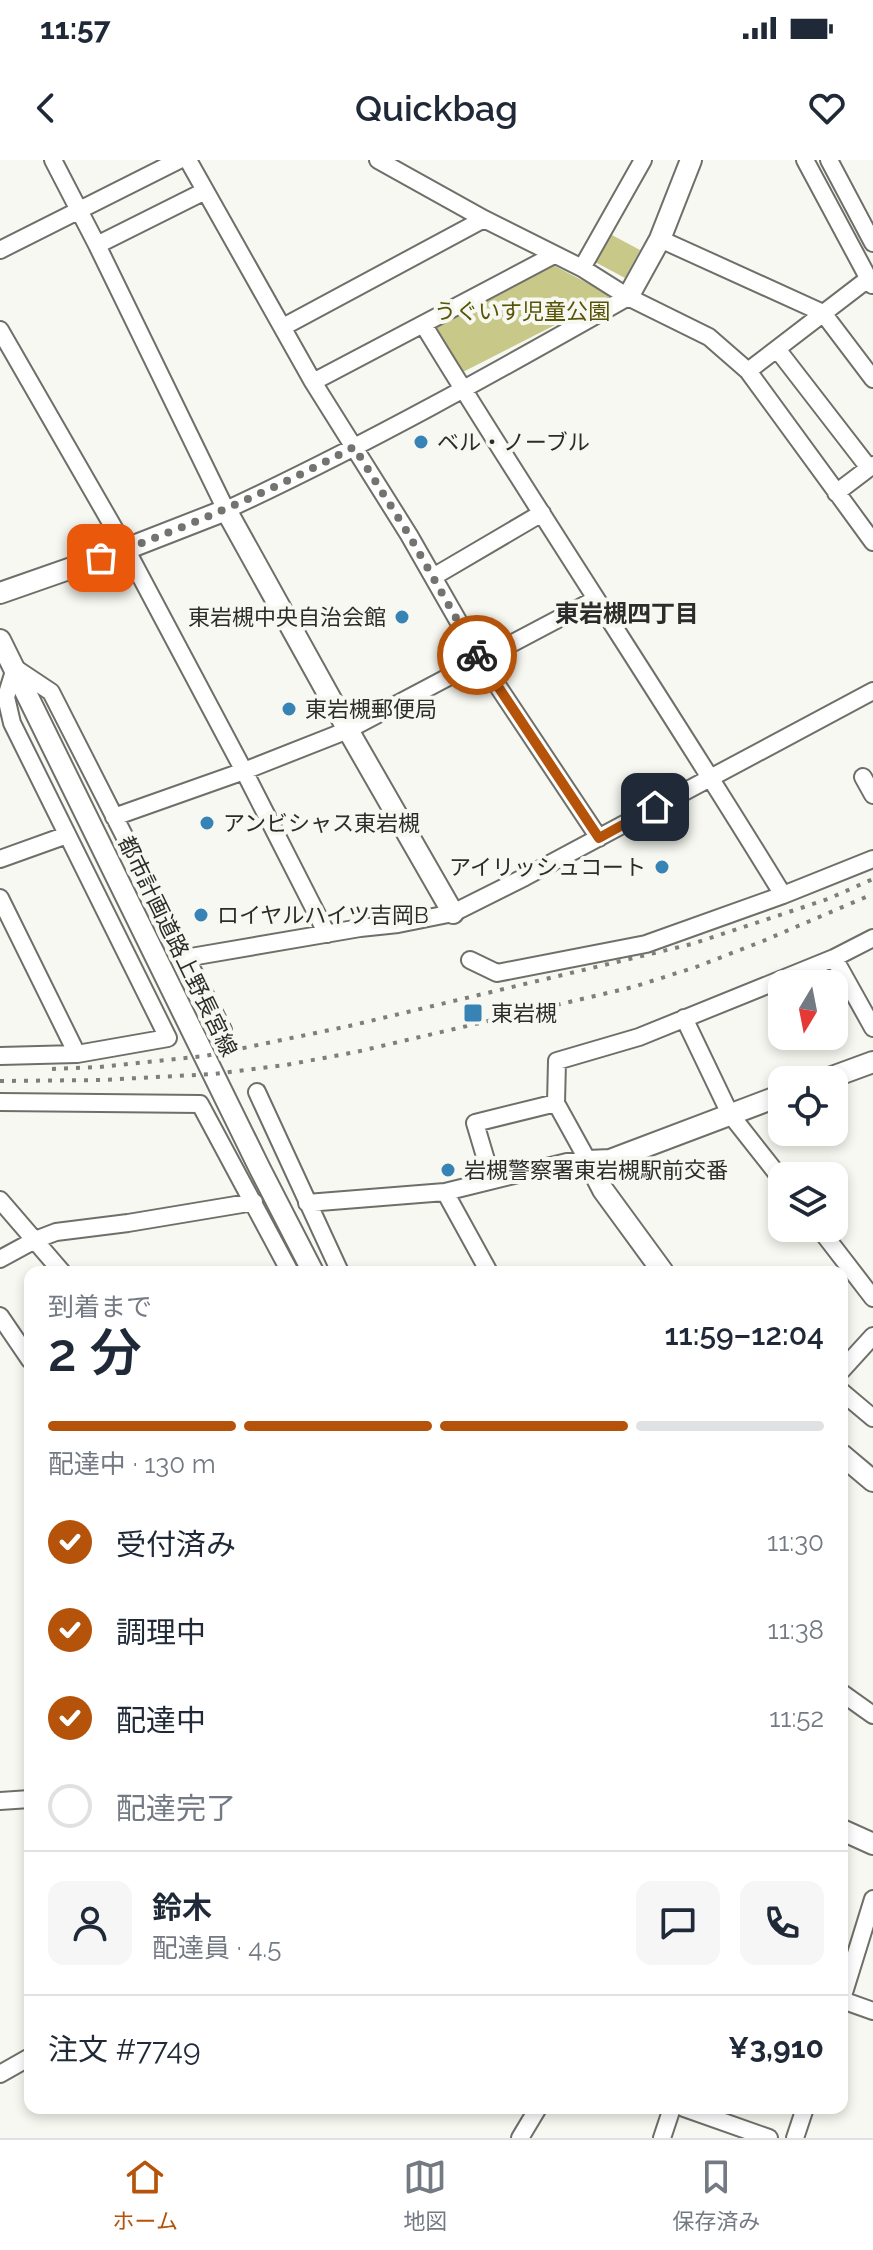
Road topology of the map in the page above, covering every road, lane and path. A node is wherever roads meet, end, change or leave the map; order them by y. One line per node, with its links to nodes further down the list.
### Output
1 (53, 160): 10 (street)
2 (179, 160): 10 (street)
3 (188, 160): 9 (street)
4 (378, 160): 11 (street)
5 (643, 160): 17 (street)
6 (691, 160): 12 (street)
7 (805, 160): 18 (street)
8 (829, 160): 13 (street)
9 (205, 191): 14 (street); 22 (street)
10 (79, 212): 14 (street); 15 (street)
11 (484, 219): 16 (street); 22 (street)
12 (660, 239): 19 (street); 20 (street)
13 (873, 243)
14 (97, 245): 32 (street)
15 (0, 250)
16 (554, 255): 17 (street); 21 (street)
17 (582, 268): 19 (street)
18 (870, 282): 20 (street)
19 (628, 297): 25 (street); 28 (street)
20 (823, 313): 24 (street); 26 (street)
21 (423, 324): 27 (street); 28 (street)
22 (283, 327): 27 (street)
23 (0, 330): 35 (street)
24 (777, 349): 25 (street); 30 (street)
25 (748, 371): 31 (street)
26 (873, 379)
27 (313, 382): 29 (street)
28 (464, 390): 29 (street); 33 (street)
29 (354, 447): 32 (street); 36 (street)
30 (871, 466): 31 (street)
31 (836, 493): 34 (street)
32 (226, 510): 35 (street); 43 (street)
33 (542, 513): 36 (street); 38 (street)
34 (873, 542)
35 (126, 549): 37 (street); 44 (street)
36 (433, 577): 40 (street)
37 (0, 593)
38 (596, 599): 40 (street); 45 (street)
39 (0, 640): 41 (street, 都市計画道路上野長宮線)
40 (481, 661): 43 (street); 50 (street)
41 (15, 668): 48 (street); 49 (street); 85 (street, 都市計画道路上野長宮線)
42 (873, 691): 45 (street)
43 (348, 730): 44 (street); 55 (street)
44 (244, 771): 48 (street); 56 (street)
45 (711, 777): 50 (street); 53 (street)
46 (863, 777): 47 (street)
47 (873, 795)
48 (114, 817): 58 (street)
49 (67, 835): 51 (street); 64 (street)
50 (599, 838): 55 (street)
51 (0, 859)
52 (873, 859): 53 (street)
53 (783, 895): 60 (street)
54 (0, 898): 64 (street)
55 (453, 913): 56 (street)
56 (327, 934): 58 (street)
57 (873, 938): 59 (street)
58 (185, 958): 63 (street)
59 (834, 958): 61 (street); 62 (street)
60 (470, 960)
61 (684, 1018): 71 (street); 72 (street)
62 (873, 1028)
63 (223, 1030)
64 (77, 1054): 65 (street)
65 (0, 1056)
66 (873, 1062): 67 (street)
67 (848, 1071)
68 (257, 1092): 79 (street)
69 (768, 1100): 72 (street)
70 (0, 1102): 78 (street)
71 (556, 1103): 73 (street); 75 (street)
72 (730, 1114): 73 (street); 74 (street)
73 (588, 1161): 75 (street); 88 (street)
74 (768, 1162)
75 (492, 1180): 76 (street)
76 (445, 1192): 79 (street); 87 (street)
77 (0, 1200): 80 (street)
78 (254, 1202): 80 (street); 84 (street)
79 (307, 1203): 86 (street)
80 (35, 1240): 82 (street); 83 (street)
81 (830, 1242): 89 (street)
82 (0, 1259)
83 (57, 1266)
84 (287, 1266)
85 (310, 1266)
86 (337, 1266)
87 (486, 1266)
88 (659, 1266)
89 (873, 1298)
90 (0, 1316): 92 (street)
91 (873, 1336): 93 (street)
92 (24, 1351)
93 (848, 1363)
94 (848, 1397): 95 (street)
95 (873, 1418)
96 (848, 1460): 97 (street)
97 (873, 1481)
98 (848, 1697): 99 (street)
99 (873, 1715)
100 (24, 1799): 101 (street)
101 (0, 1801)
102 (848, 1833): 103 (street)
103 (873, 1844)
104 (873, 1899): 105 (street)
105 (848, 1980)
106 (848, 2002): 107 (street)
107 (873, 2011)
108 (24, 2060): 109 (street)
109 (0, 2074)
110 (534, 2114): 114 (street)
111 (670, 2114): 115 (street)
112 (701, 2114): 116 (street)
113 (803, 2114): 117 (street)
114 (520, 2138)
115 (662, 2138)
116 (769, 2138)
117 (795, 2138)

